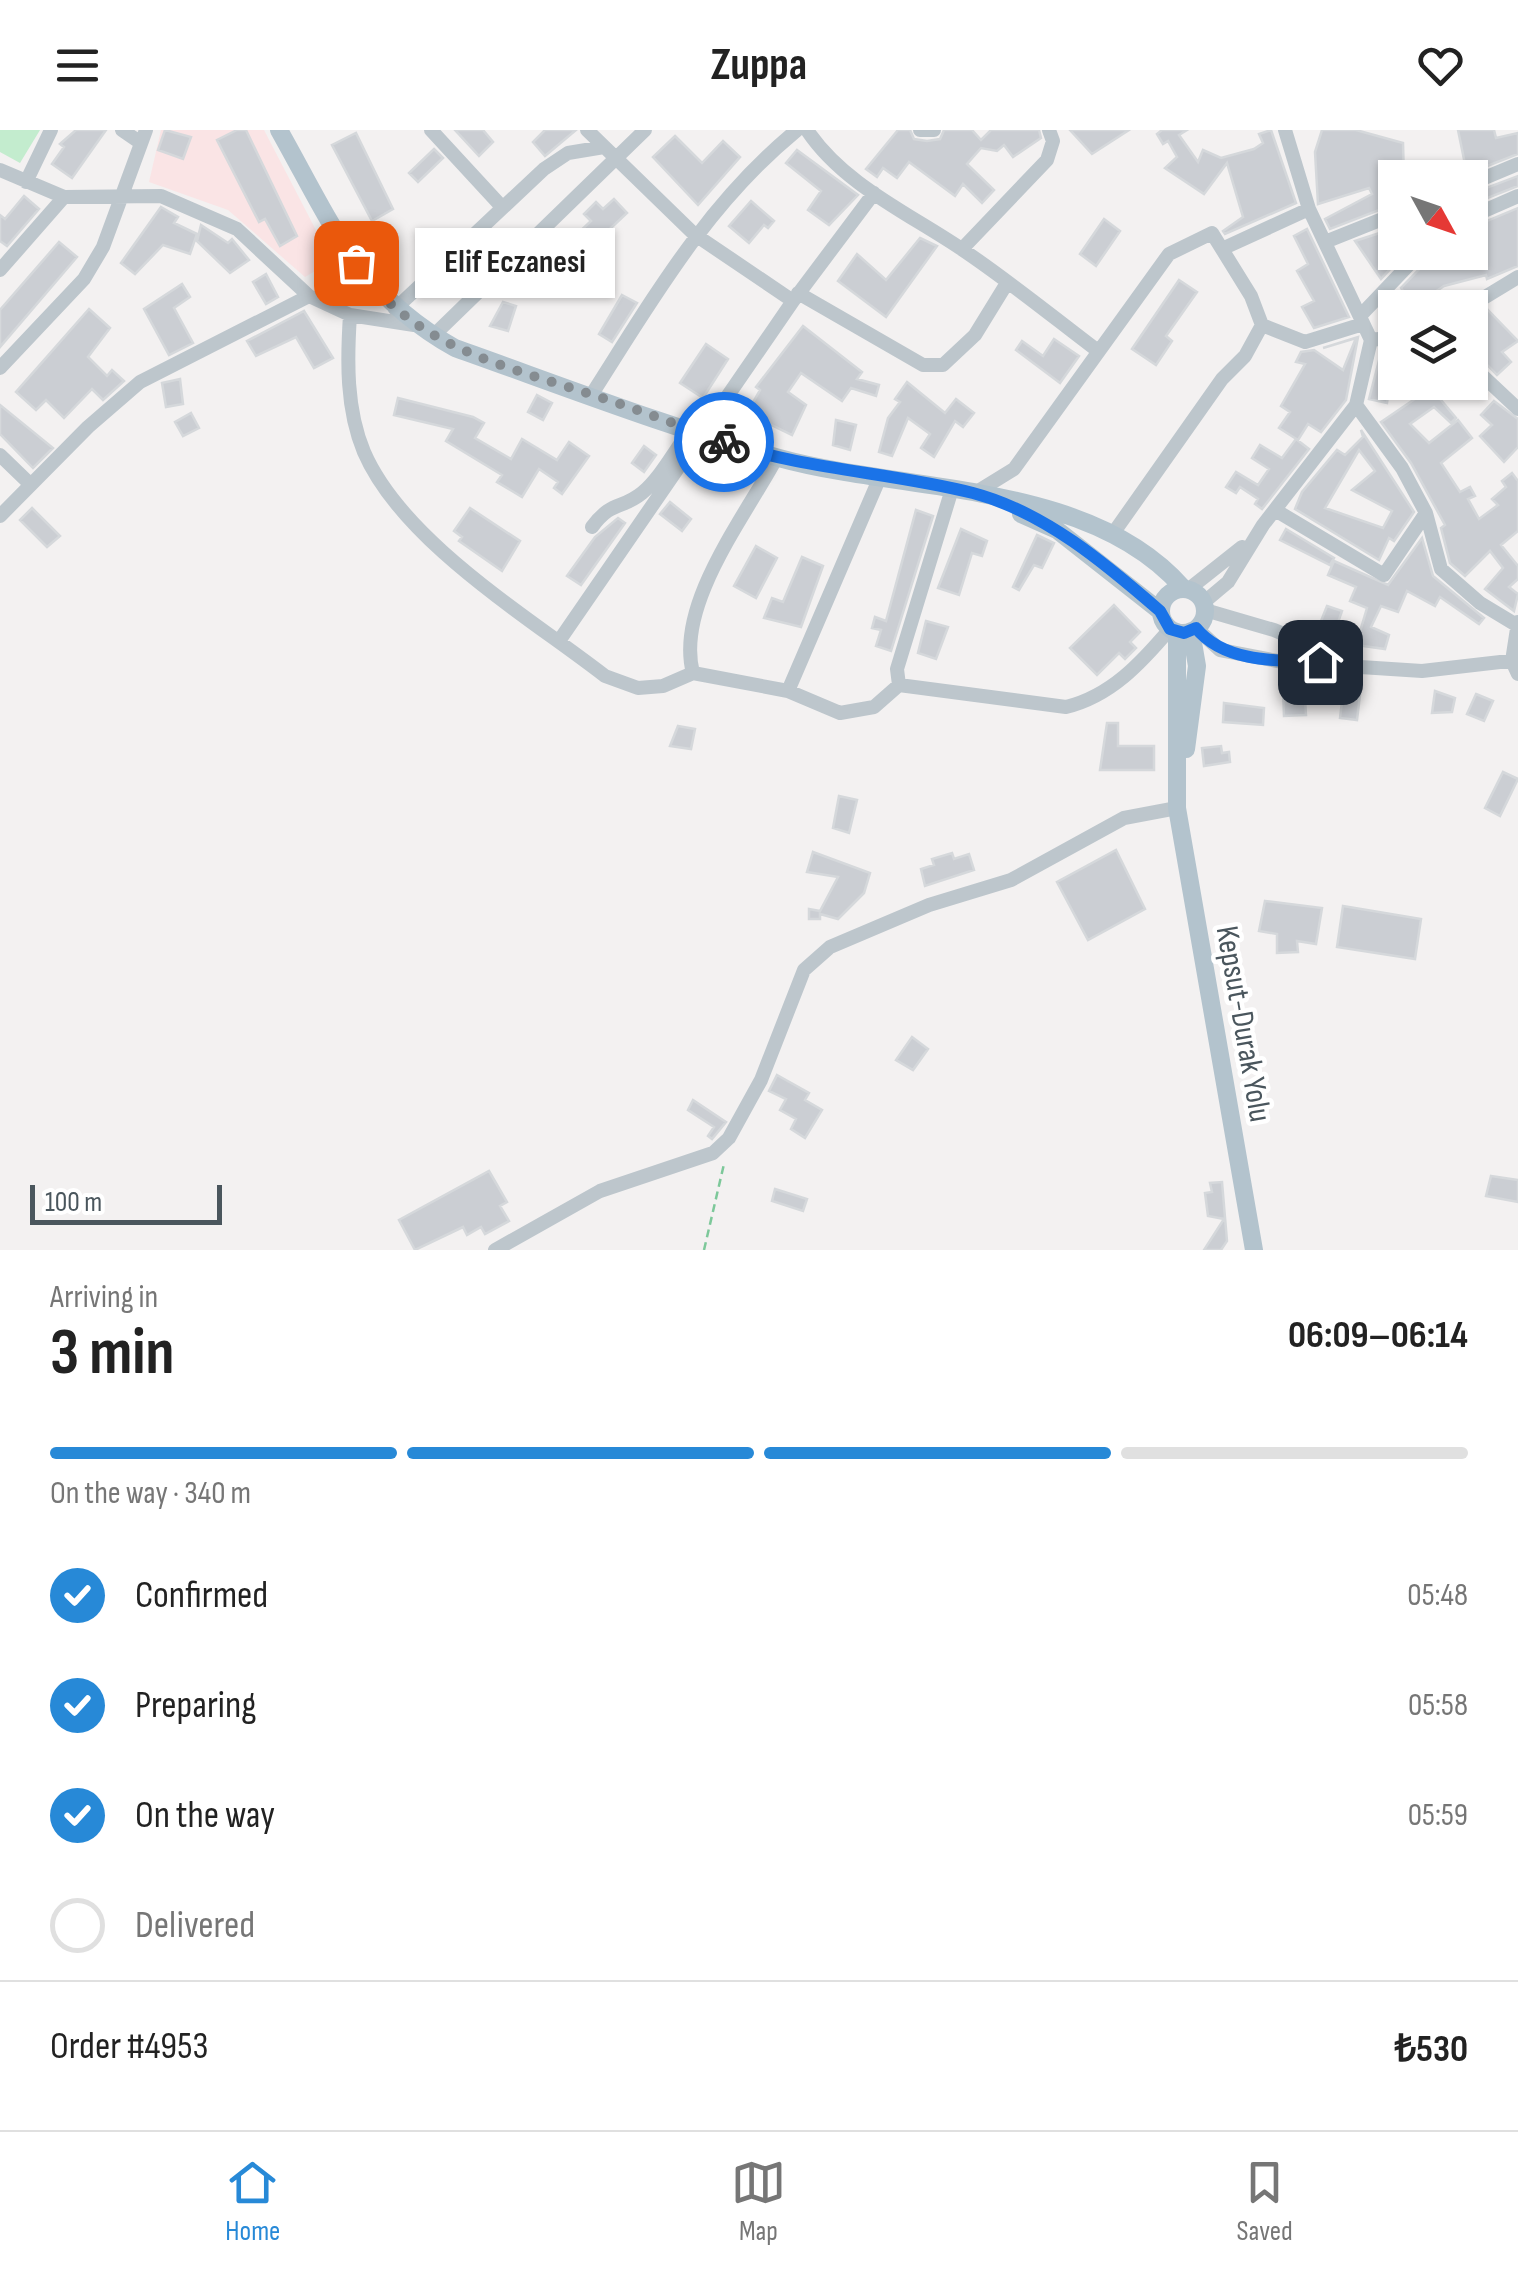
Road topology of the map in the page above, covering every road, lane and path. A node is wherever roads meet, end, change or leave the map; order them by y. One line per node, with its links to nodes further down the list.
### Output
1 (50, 130): 20 (street)
2 (122, 130): 14 (street)
3 (279, 130): 30 (main road)
4 (290, 130): 30 (main road)
5 (431, 130): 25 (street)
6 (587, 130): 15 (street)
7 (645, 130): 16 (street)
8 (797, 130): 29 (street)
9 (807, 130): 21 (street)
10 (920, 130): 11 (street)
11 (934, 130)
12 (1049, 130): 33 (street)
13 (1285, 130): 26 (street)
14 (142, 136): 22 (street)
15 (604, 147): 16 (street); 25 (street)
16 (616, 160): 29 (street); 46 (street)
17 (1518, 164): 19 (street)
18 (0, 170): 20 (street)
19 (1488, 176)
20 (26, 182): 24 (street)
21 (874, 193): 33 (street); 40 (street)
22 (120, 196): 24 (street); 38 (street); 50 (street)
23 (1518, 196): 27 (street)
24 (64, 197): 34 (street)
25 (502, 207): 41 (street)
26 (1309, 209): 31 (street); 32 (street)
27 (1488, 209)
28 (1378, 221): 31 (street)
29 (694, 234): 40 (street); 52 (street)
30 (341, 240): 41 (main road)
31 (1325, 242): 43 (street)
32 (1224, 248): 45 (street); 49 (street)
33 (962, 249): 37 (street)
34 (0, 270)
35 (1405, 270): 43 (street)
36 (1518, 277): 39 (street)
37 (1007, 283): 40 (street); 49 (street)
38 (309, 296): 42 (street); 59 (street)
39 (1488, 296)
40 (796, 297): 55 (street)
41 (396, 309): 44 (main road)
42 (350, 315): 44 (street); 73 (street)
43 (1362, 320): 45 (street); 48 (street)
44 (414, 325): 46 (main road)
45 (1262, 325): 67 (street)
46 (433, 336): 52 (main road)
47 (1378, 339): 48 (street)
48 (1371, 340): 53 (street)
49 (1098, 350): 61 (street)
50 (0, 368)
51 (1488, 381): 54 (street)
52 (592, 394): 55 (main road)
53 (1356, 404): 62 (street); 63 (street)
54 (1518, 409)
55 (695, 432): 57 (main road); 66 (street); 73 (street)
56 (0, 455): 59 (street)
57 (777, 457): 58 (main road); 76 (street)
58 (880, 478): 60 (main road); 78 (street)
59 (29, 483): 64 (street)
60 (952, 490): 61 (main road); 77 (street)
61 (975, 494): 67 (main road); 70 (main road)
62 (1275, 510): 63 (street); 65 (street)
63 (1426, 513): 71 (street)
64 (0, 516)
65 (1264, 525): 68 (street); 69 (street)
66 (592, 527)
67 (1112, 535): 68 (main road)
68 (1186, 589): 69 (main road); 70 (main road)
69 (1204, 607): 72 (main road); 74 (street)
70 (1160, 611): 72 (main road)
71 (1518, 624): 75 (street)
72 (1184, 630): 74 (street); 77 (street); 79 (main road, Kepsut-Durak Yolu)
73 (558, 640): 76 (street)
74 (1358, 663): 75 (street)
75 (1516, 665)
76 (693, 674): 78 (street)
77 (899, 685): 78 (street)
78 (788, 692)
79 (1177, 808): 80 (street); 83 (main road, Kepsut-Durak Yolu)
80 (728, 1138): 81 (street); 82 (path)
81 (495, 1250)
82 (704, 1250)
83 (1254, 1250)

